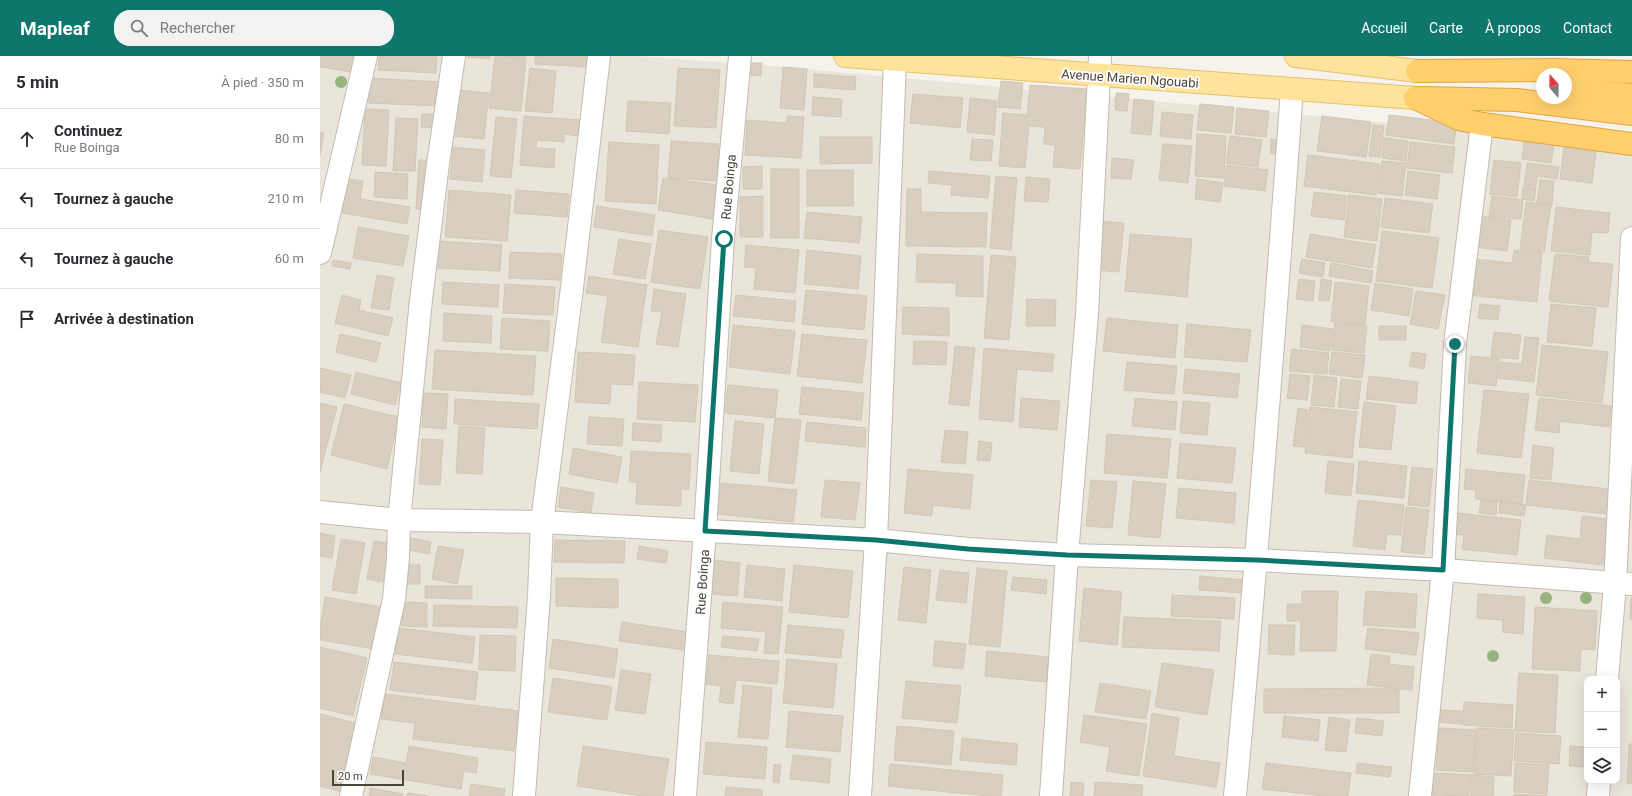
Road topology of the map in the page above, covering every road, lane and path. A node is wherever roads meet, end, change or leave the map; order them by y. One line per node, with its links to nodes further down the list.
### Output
1 (366, 56): 21 (street)
2 (454, 56): 23 (street)
3 (599, 56): 24 (street)
4 (740, 56): 25 (street, Rue Boinga)
5 (845, 56): 7 (main road, Avenue Marien Ngouabi)
6 (1296, 56): 9 (main road)
7 (895, 61): 8 (main road, Avenue Marien Ngouabi); 26 (street)
8 (1099, 66): 11 (main road, Avenue Marien Ngouabi); 27 (street)
9 (1417, 71): 10 (highway); 14 (highway)
10 (1632, 72)
11 (1292, 89): 16 (main road, Avenue Marien Ngouabi); 28 (street)
12 (1536, 89): 14 (highway)
13 (1572, 90): 15 (highway)
14 (1517, 93): 16 (highway); 17 (highway)
15 (1632, 95)
16 (1415, 98): 18 (highway)
17 (1632, 114)
18 (1482, 124): 19 (highway); 29 (street)
19 (1632, 144)
20 (1632, 238): 30 (street)
21 (320, 253)
22 (320, 512): 23 (street)
23 (398, 520): 24 (street); 33 (street)
24 (542, 522): 25 (street); 34 (street)
25 (705, 531): 26 (street); 35 (street, Rue Boinga)
26 (876, 540): 27 (street); 36 (street)
27 (1067, 555): 28 (street); 37 (street)
28 (1257, 560): 29 (street); 38 (street)
29 (1443, 570): 30 (street); 39 (street)
30 (1624, 584): 31 (street)
31 (1608, 676)
32 (1599, 784): 40 (street)
33 (351, 796)
34 (524, 796)
35 (685, 796)
36 (860, 796)
37 (1050, 796)
38 (1235, 796)
39 (1420, 796)
40 (1598, 796)

